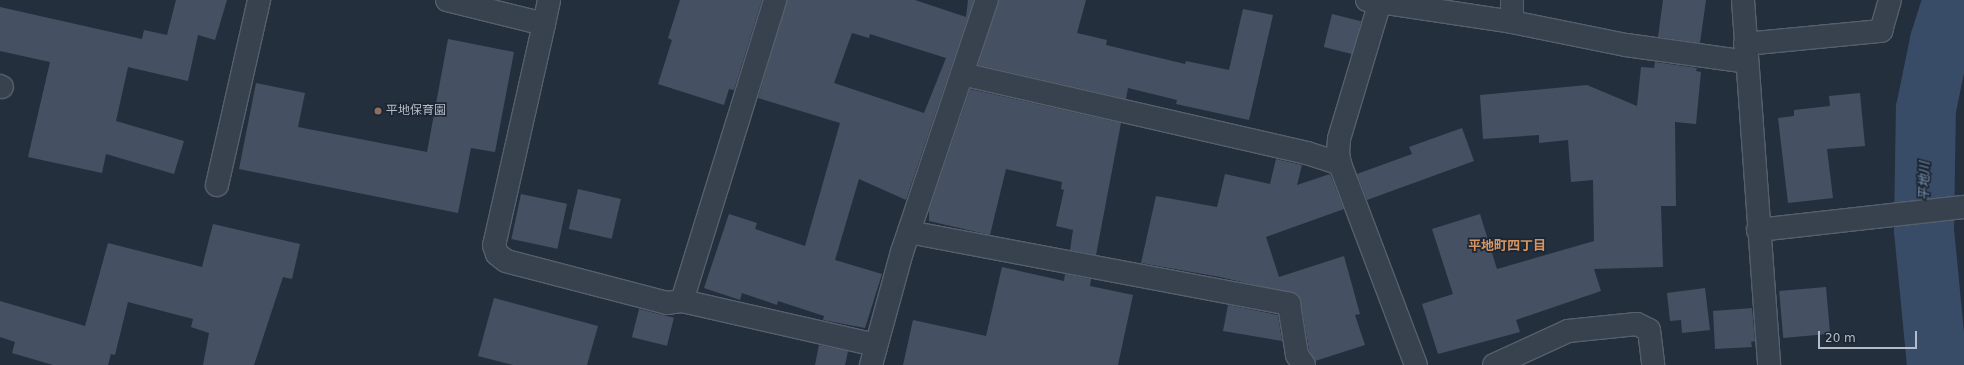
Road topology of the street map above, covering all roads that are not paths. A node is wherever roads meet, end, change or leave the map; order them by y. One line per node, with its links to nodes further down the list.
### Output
1 (259, 0): 15 (street)
2 (447, 0): 11 (street)
3 (549, 0): 11 (street)
4 (775, 0): 19 (street)
5 (987, 0): 13 (street)
6 (1512, 0): 10 (street)
7 (1743, 0): 12 (street)
8 (1890, 0): 12 (street)
9 (1374, 1): 10 (street); 14 (street)
10 (1512, 22): 12 (street)
11 (544, 24): 19 (street)
12 (1746, 53): 17 (street)
13 (962, 74): 14 (street); 18 (street)
14 (1340, 164): 22 (street)
15 (217, 185)
16 (1964, 207): 17 (street)
17 (1758, 230): 25 (street)
18 (909, 232): 20 (street); 21 (street)
19 (682, 301): 20 (street)
20 (873, 355)
21 (1304, 365)
22 (1416, 365)
23 (1494, 365): 24 (street)
24 (1653, 365)
25 (1769, 365)

